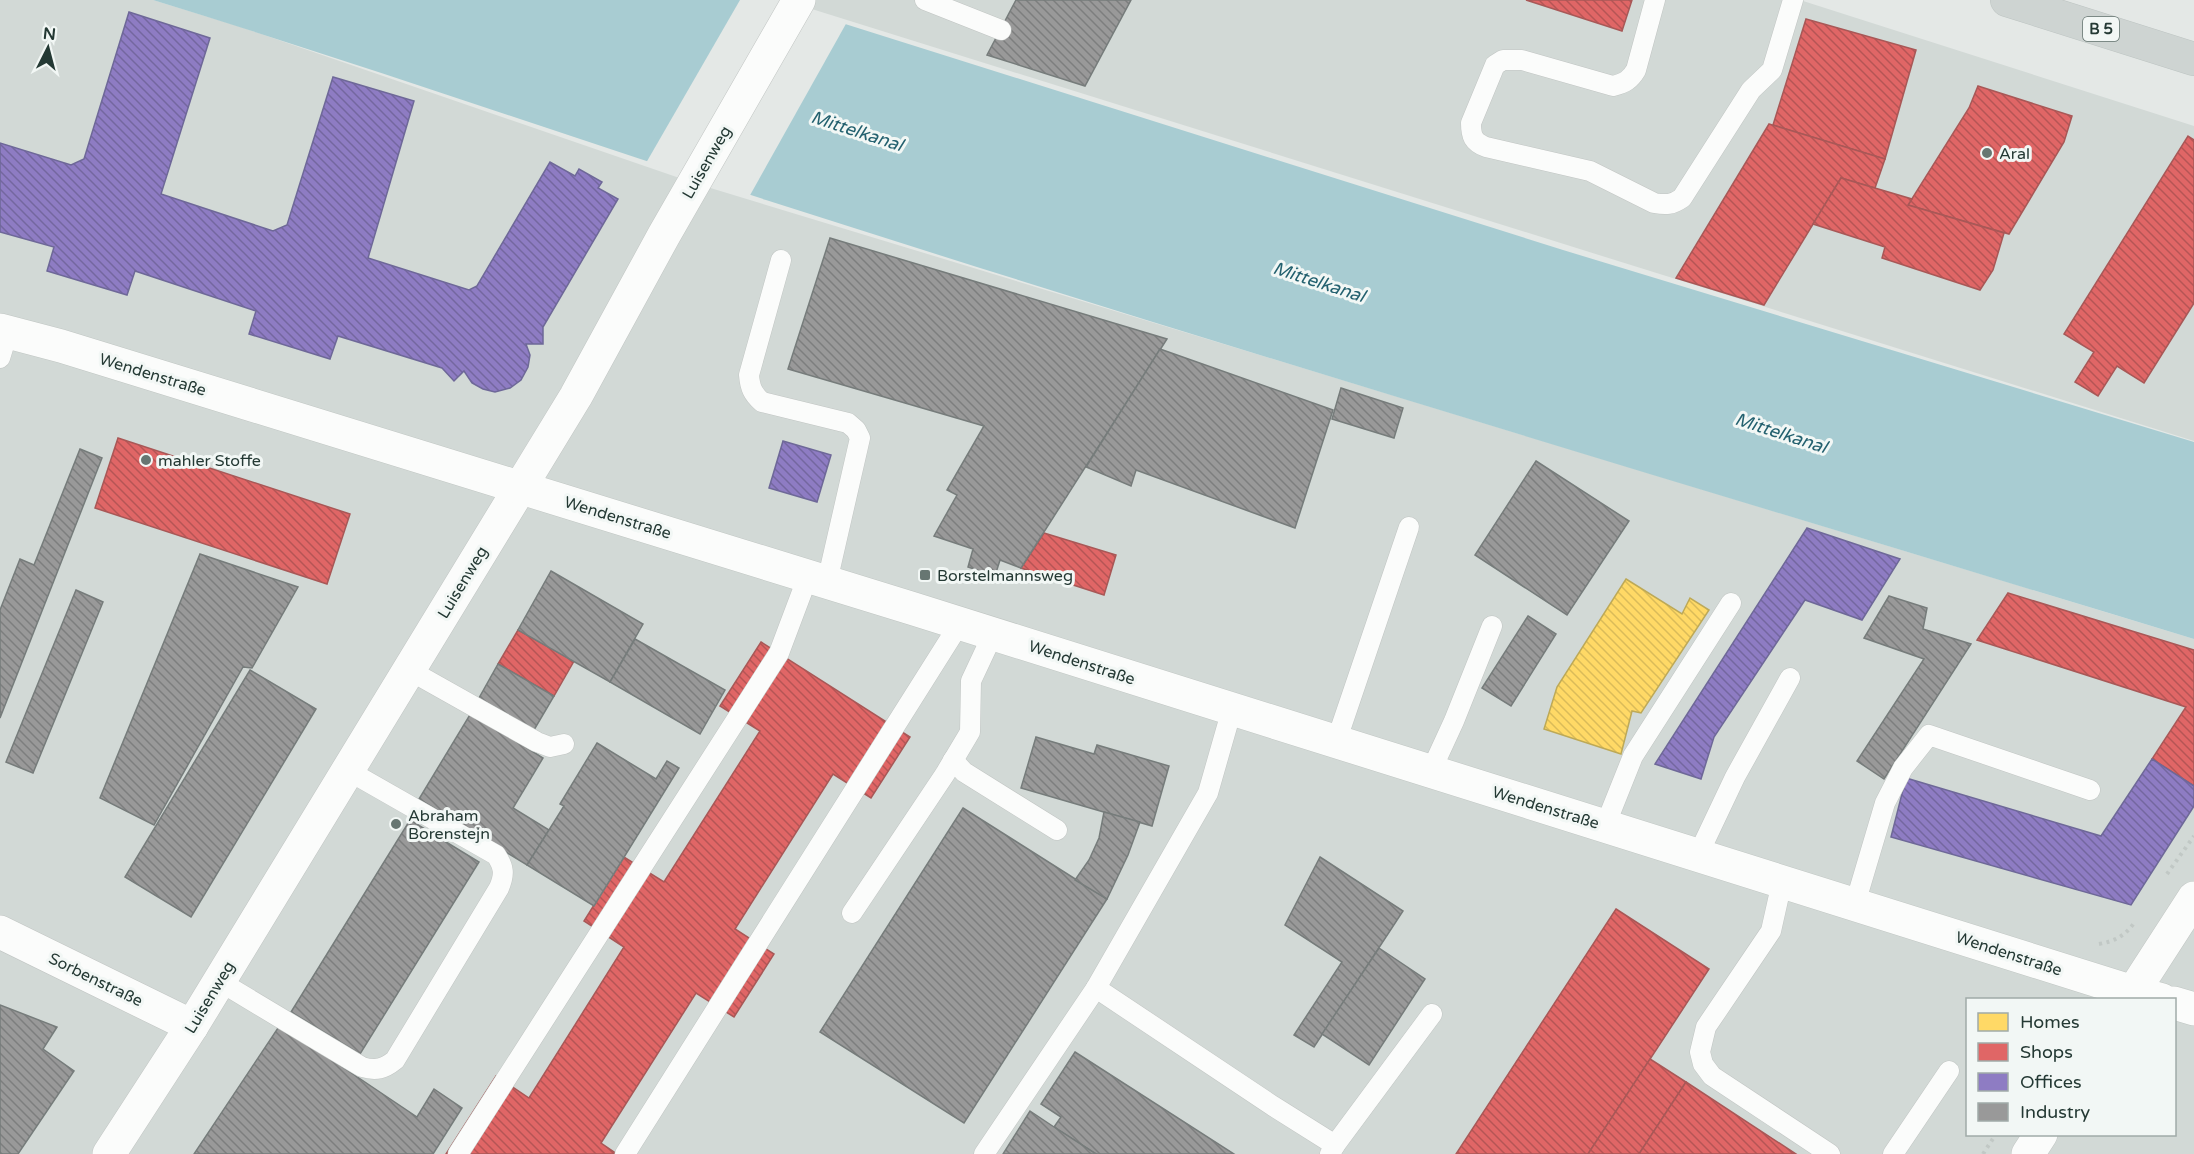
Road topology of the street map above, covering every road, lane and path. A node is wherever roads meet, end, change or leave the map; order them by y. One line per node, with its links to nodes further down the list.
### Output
1 (925, 0): 6 (lane)
2 (1655, 0): 3 (lane)
3 (1793, 0)
4 (2007, 0): 7 (main road, B 5)
5 (798, 2): 10 (street, Luisenweg)
6 (1001, 30)
7 (2194, 59)
8 (781, 260): 12 (lane)
9 (3, 340): 10 (street, Wendenstraße)
10 (520, 487): 12 (street, Wendenstraße); 17 (street, Luisenweg)
11 (1409, 527): 20 (lane)
12 (818, 579): 14 (street, Wendenstraße); 50 (lane)
13 (1731, 603): 26 (lane)
14 (960, 623): 16 (street, Wendenstraße); 51 (lane)
15 (1492, 626): 24 (lane)
16 (993, 634): 19 (street, Wendenstraße); 22 (lane)
17 (409, 670): 21 (lane); 23 (street, Luisenweg)
18 (1791, 678): 29 (lane)
19 (1232, 709): 20 (street, Wendenstraße); 39 (lane)
20 (1336, 742): 24 (street, Wendenstraße)
21 (564, 744)
22 (953, 760): 27 (lane); 34 (lane)
23 (347, 770): 38 (street, Luisenweg); 38 (lane)
24 (1431, 771): 26 (street, Wendenstraße)
25 (2090, 790): 33 (lane)
26 (1605, 826): 29 (street, Wendenstraße)
27 (1058, 830)
28 (2194, 836): 31 (path)
29 (1698, 855): 30 (street, Wendenstraße)
30 (1782, 882): 33 (street, Wendenstraße); 53 (lane)
31 (2162, 883)
32 (2194, 898): 40 (street)
33 (1855, 904): 40 (street, Wendenstraße)
34 (852, 913)
35 (2138, 918): 37 (path)
36 (0, 932): 44 (street, Sorbenstraße)
37 (2097, 944)
38 (219, 981): 44 (street, Luisenweg)
39 (1096, 988): 48 (lane); 52 (lane)
40 (2141, 997)
41 (2176, 1003): 42 (street)
42 (2194, 1009)
43 (1432, 1014): 48 (lane)
44 (192, 1026): 49 (street, Luisenweg)
45 (1949, 1071): 54 (lane)
46 (1995, 1136): 55 (path)
47 (2040, 1136): 56 (street)
48 (1333, 1150)
49 (109, 1154)
50 (458, 1154)
51 (625, 1154)
52 (984, 1154)
53 (1830, 1154)
54 (1893, 1154)
55 (1983, 1154)
56 (2028, 1154)

